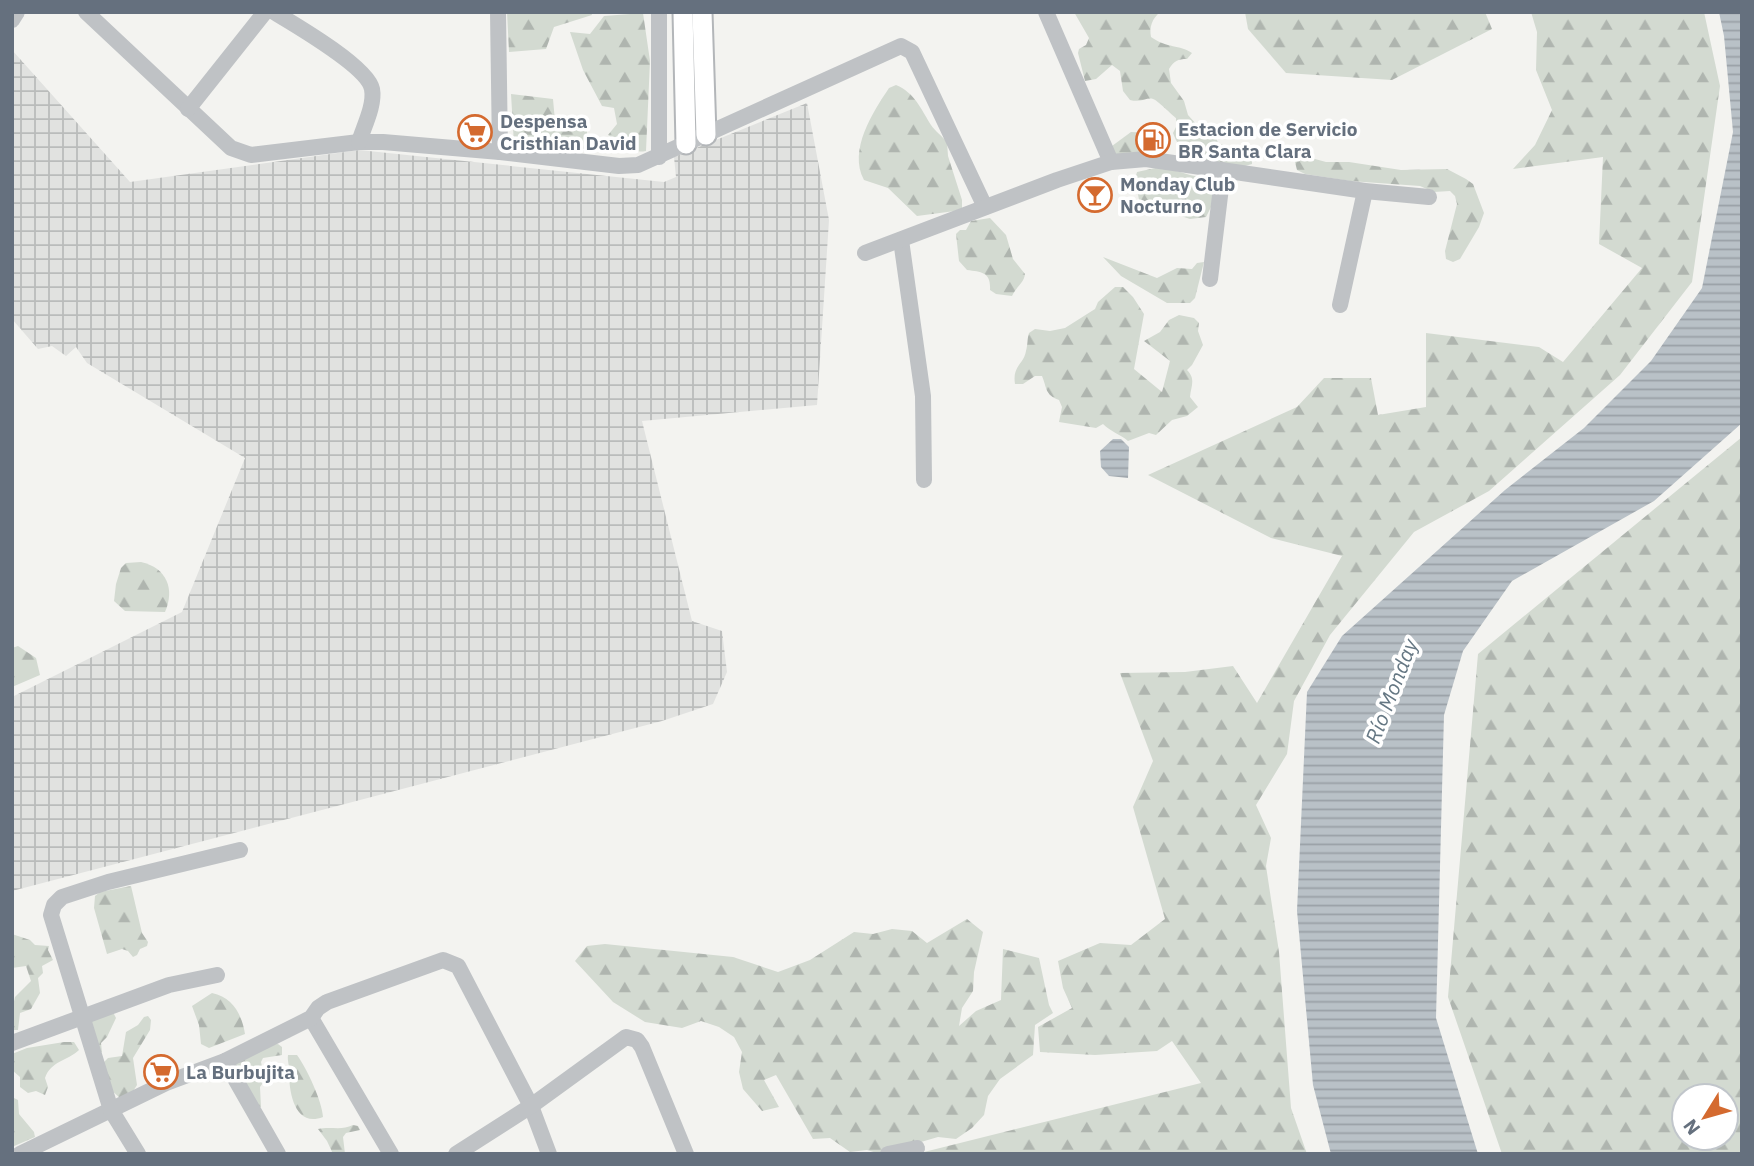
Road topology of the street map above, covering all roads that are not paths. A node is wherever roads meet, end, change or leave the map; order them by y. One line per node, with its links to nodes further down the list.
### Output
1 (17, 12): 10 (street)
2 (86, 12): 11 (street)
3 (265, 12): 11 (street)
4 (274, 12): 13 (street)
5 (498, 12): 15 (street)
6 (659, 12): 16 (street)
7 (683, 12): 14 (main road)
8 (702, 12): 12 (main road)
9 (1046, 12): 17 (street)
10 (12, 20)
11 (188, 109): 13 (street)
12 (706, 135): 14 (street); 21 (street)
13 (359, 142): 15 (street)
14 (686, 144): 16 (street)
15 (500, 152): 16 (street)
16 (659, 157)
17 (1111, 162): 18 (street); 21 (street)
18 (1223, 171): 19 (street); 24 (street)
19 (1365, 191): 20 (street); 25 (street)
20 (1429, 197)
21 (985, 206): 22 (street)
22 (901, 240): 23 (street); 26 (street)
23 (865, 253)
24 (1210, 279)
25 (1340, 306)
26 (924, 480)
27 (240, 850): 29 (street)
28 (217, 975): 29 (street)
29 (83, 1016): 31 (street); 34 (street)
30 (311, 1017): 32 (street); 33 (street); 39 (street)
31 (12, 1043)
32 (225, 1061): 34 (street); 38 (street)
33 (531, 1106): 40 (street); 41 (street); 42 (street)
34 (111, 1110): 36 (street); 37 (street)
35 (917, 1149): 43 (street)
36 (20, 1154)
37 (138, 1154)
38 (278, 1154)
39 (391, 1154)
40 (456, 1154)
41 (548, 1154)
42 (686, 1154)
43 (888, 1154)

